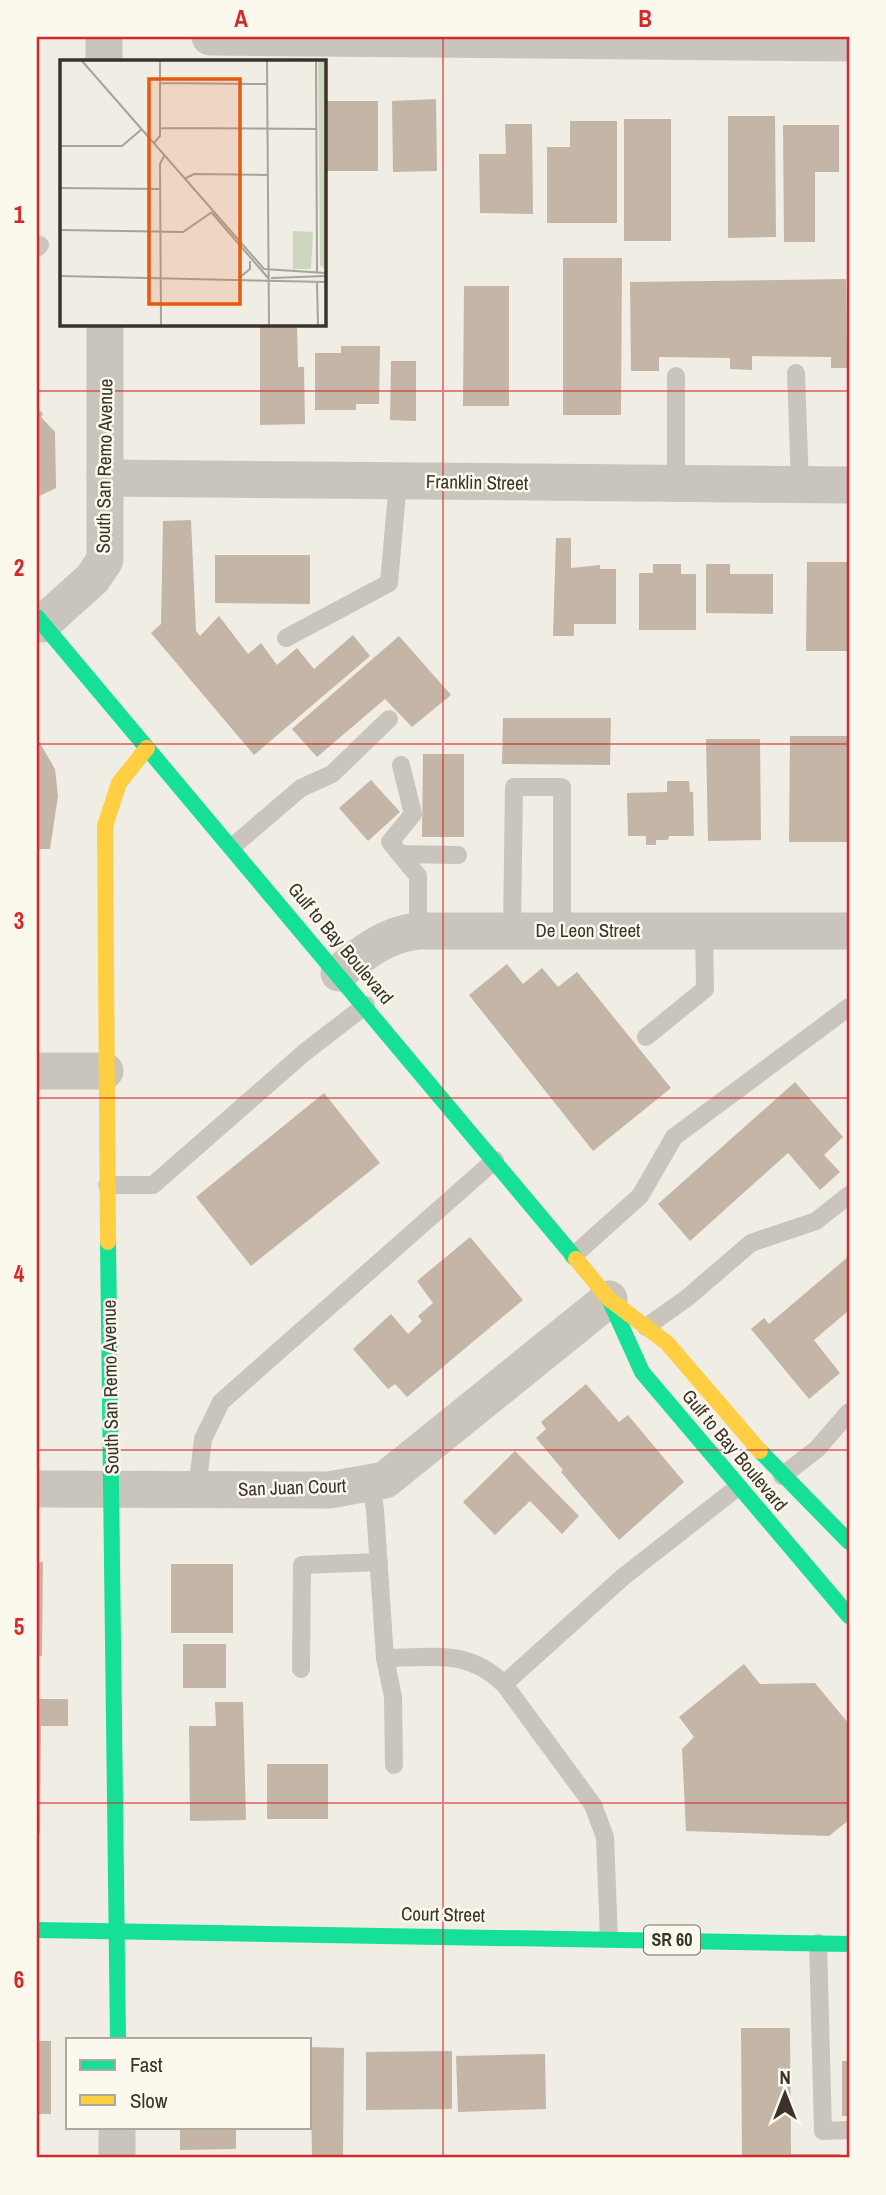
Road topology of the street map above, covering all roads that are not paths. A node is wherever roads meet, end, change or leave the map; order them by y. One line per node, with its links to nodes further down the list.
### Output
1 (104, 37): 4 (street)
2 (210, 37): 3 (street)
3 (849, 43)
4 (104, 60)
5 (105, 326): 8 (street, South San Remo Avenue)
6 (796, 373): 11 (lane)
7 (676, 376): 10 (lane)
8 (105, 478): 9 (street, Franklin Street); 13 (street, South San Remo Avenue)
9 (398, 481): 10 (street, Franklin Street); 14 (lane)
10 (676, 484): 11 (street, Franklin Street)
11 (800, 485): 12 (street, Franklin Street)
12 (849, 485)
13 (40, 621): 16 (street, Gulf to Bay Boulevard)
14 (286, 638)
15 (389, 719): 18 (lane)
16 (147, 748): 18 (street, Gulf to Bay Boulevard); 31 (street, South San Remo Avenue)
17 (401, 765): 19 (lane)
18 (232, 846): 26 (street, Gulf to Bay Boulevard)
19 (400, 854): 20 (lane); 24 (lane)
20 (458, 855)
21 (512, 929): 22 (street, De Leon Street); 22 (lane); 24 (street, De Leon Street)
22 (562, 930): 23 (street, De Leon Street)
23 (704, 930): 25 (street, De Leon Street); 29 (lane)
24 (418, 931): 26 (street, De Leon Street)
25 (849, 931)
26 (340, 973): 27 (street, Gulf to Bay Boulevard)
27 (366, 1004): 32 (street, Gulf to Bay Boulevard); 33 (lane)
28 (849, 1007): 35 (lane)
29 (646, 1037)
30 (37, 1071): 31 (street)
31 (105, 1072): 33 (street, South San Remo Avenue)
32 (495, 1160): 35 (street, Gulf to Bay Boulevard); 44 (lane)
33 (107, 1185): 43 (street, South San Remo Avenue)
34 (849, 1195): 37 (lane)
35 (573, 1255): 36 (street, Gulf to Bay Boulevard)
36 (609, 1299): 37 (street, Gulf to Bay Boulevard); 40 (street, San Juan Court); 41 (street, Gulf to Bay Boulevard)
37 (646, 1327): 39 (street, Gulf to Bay Boulevard)
38 (849, 1412): 39 (lane)
39 (782, 1476): 45 (street, Gulf to Bay Boulevard)
40 (370, 1482): 44 (street, San Juan Court); 46 (lane)
41 (738, 1487): 47 (street, Gulf to Bay Boulevard); 50 (lane)
42 (37, 1489): 43 (street, San Juan Court)
43 (112, 1490): 44 (street, San Juan Court); 53 (street, South San Remo Avenue)
44 (197, 1490)
45 (849, 1542)
46 (379, 1562): 48 (lane); 49 (lane)
47 (849, 1616)
48 (385, 1658): 50 (lane); 51 (lane)
49 (300, 1669)
50 (504, 1684): 54 (lane)
51 (394, 1765)
52 (37, 1930): 53 (street, Court Street / SR 60)
53 (119, 1931): 54 (street, Court Street / SR 60); 57 (street, South San Remo Avenue)
54 (609, 1938): 55 (street, Court Street / SR 60)
55 (818, 1943): 56 (street, Court Street / SR 60); 59 (lane)
56 (849, 1944)
57 (118, 2038)
58 (117, 2128): 60 (street)
59 (849, 2130)
60 (117, 2158)

